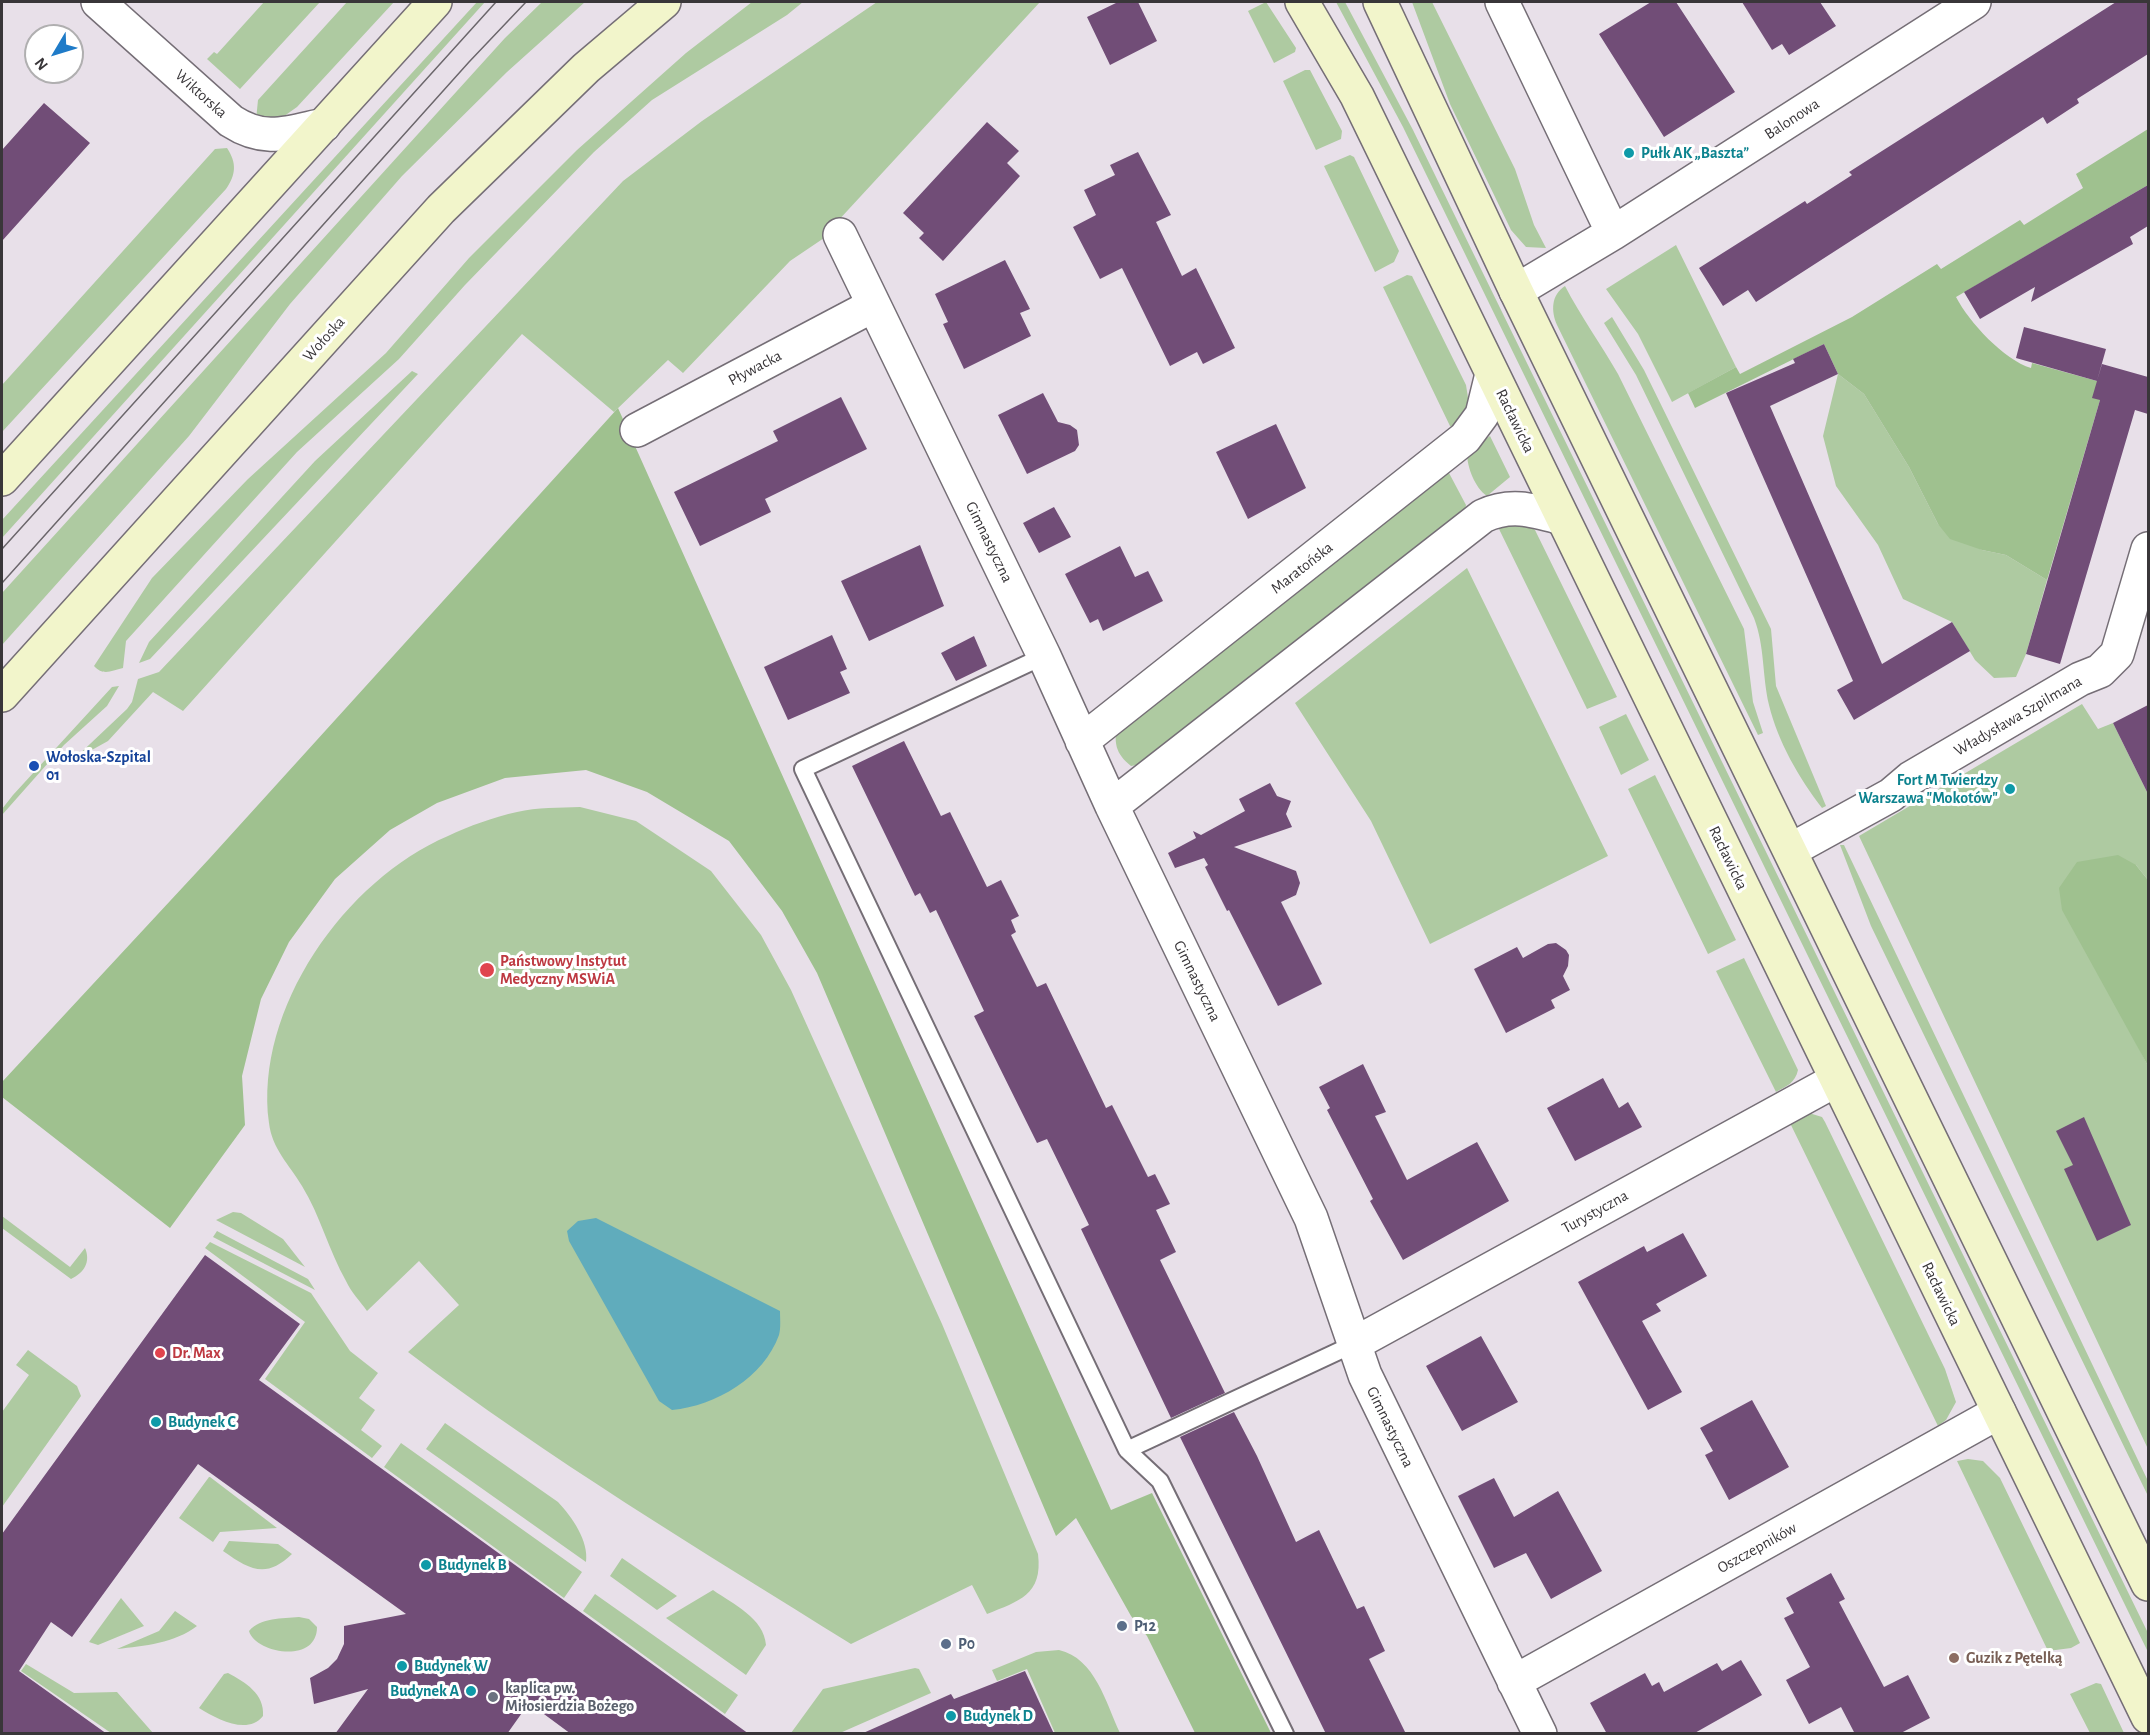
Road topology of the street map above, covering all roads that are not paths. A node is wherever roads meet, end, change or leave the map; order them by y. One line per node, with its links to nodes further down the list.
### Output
1 (98, 2): 8 (street, Wiktorska)
2 (435, 2): 8 (main road)
3 (664, 2): 19 (main road, Wołoska)
4 (1302, 2): 13 (main road, Racławicka)
5 (1380, 2): 11 (main road)
6 (1502, 2): 9 (street)
7 (1974, 2): 9 (street, Balonowa)
8 (324, 125): 15 (main road)
9 (1613, 233): 11 (street, Balonowa)
10 (840, 236): 12 (street, Gimnastyczna)
11 (1516, 291): 22 (main road)
12 (872, 306): 14 (street, Pływacka); 18 (street, Gimnastyczna)
13 (1492, 374): 16 (main road, Racławicka); 20 (street, Maratońska)
14 (637, 430)
15 (2, 479)
16 (1562, 519): 21 (street); 23 (main road, Racławicka)
17 (2148, 549): 22 (street, Władysława Szpilmana)
18 (1044, 656): 20 (street, Gimnastyczna); 26 (lane)
19 (2, 695)
20 (1082, 741): 21 (street, Gimnastyczna)
21 (1112, 806): 24 (street, Gimnastyczna)
22 (1791, 850): 27 (main road)
23 (1836, 1080): 24 (street, Turystyczna); 25 (main road, Racławicka)
24 (1354, 1344): 26 (lane); 28 (street, Gimnastyczna)
25 (1999, 1412): 28 (street, Oszczepników); 29 (main road, Racławicka)
26 (1127, 1450): 30 (lane)
27 (2148, 1584)
28 (1514, 1682): 31 (street, Gimnastyczna)
29 (2148, 1717)
30 (1285, 1734)
31 (1540, 1734)

